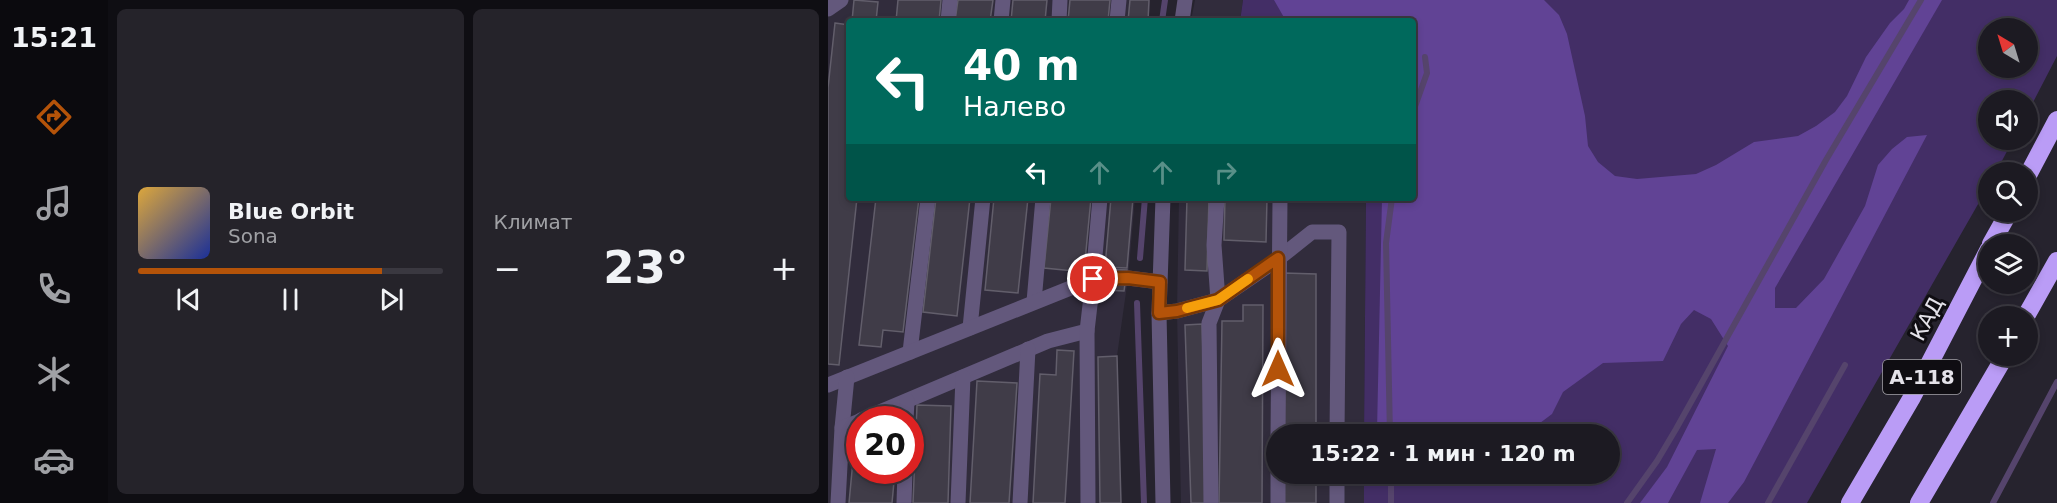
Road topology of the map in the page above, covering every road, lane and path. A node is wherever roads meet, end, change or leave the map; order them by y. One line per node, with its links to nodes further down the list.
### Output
1 (841, 0): 7 (street)
2 (950, 0): 8 (street)
3 (1003, 0): 9 (street)
4 (1060, 0): 10 (street)
5 (1119, 0): 11 (street)
6 (1185, 0): 12 (street)
7 (828, 9)
8 (948, 18)
9 (1000, 18)
10 (1059, 18)
11 (1117, 18)
12 (1182, 18)
13 (2057, 120): 14 (highway)
14 (2035, 162)
15 (928, 201): 34 (street)
16 (983, 201): 31 (street)
17 (1043, 201): 28 (street)
18 (1100, 201): 25 (street)
19 (1163, 201): 26 (street)
20 (1217, 201): 27 (street)
21 (1280, 201): 22 (street)
22 (1278, 258): 27 (street); 42 (street); 43 (street)
23 (2057, 261): 29 (highway)
24 (1978, 270): 58 (highway, КАД / А-118)
25 (1093, 279): 26 (street); 28 (street); 32 (street)
26 (1160, 282): 30 (street)
27 (1218, 300): 30 (street); 55 (street)
28 (1034, 302): 31 (street)
29 (2032, 306)
30 (1159, 313): 54 (street)
31 (970, 328): 34 (street)
32 (1087, 331): 33 (street); 53 (street)
33 (1028, 349): 37 (street); 52 (street)
34 (910, 352): 36 (street)
35 (1999, 366): 59 (highway, А-118)
36 (847, 377): 38 (street); 45 (street)
37 (963, 377): 39 (street); 51 (street)
38 (828, 385)
39 (907, 401): 40 (street); 41 (street)
40 (895, 406)
41 (907, 406)
42 (1278, 424)
43 (1337, 424)
44 (846, 426): 45 (street)
45 (842, 428): 49 (street)
46 (905, 484): 50 (street)
47 (1278, 484): 56 (street)
48 (1337, 484): 57 (street)
49 (838, 503)
50 (904, 503)
51 (958, 503)
52 (1020, 503)
53 (1088, 503)
54 (1163, 503)
55 (1211, 503)
56 (1278, 503)
57 (1337, 503)
58 (1850, 503)
59 (1919, 503)

